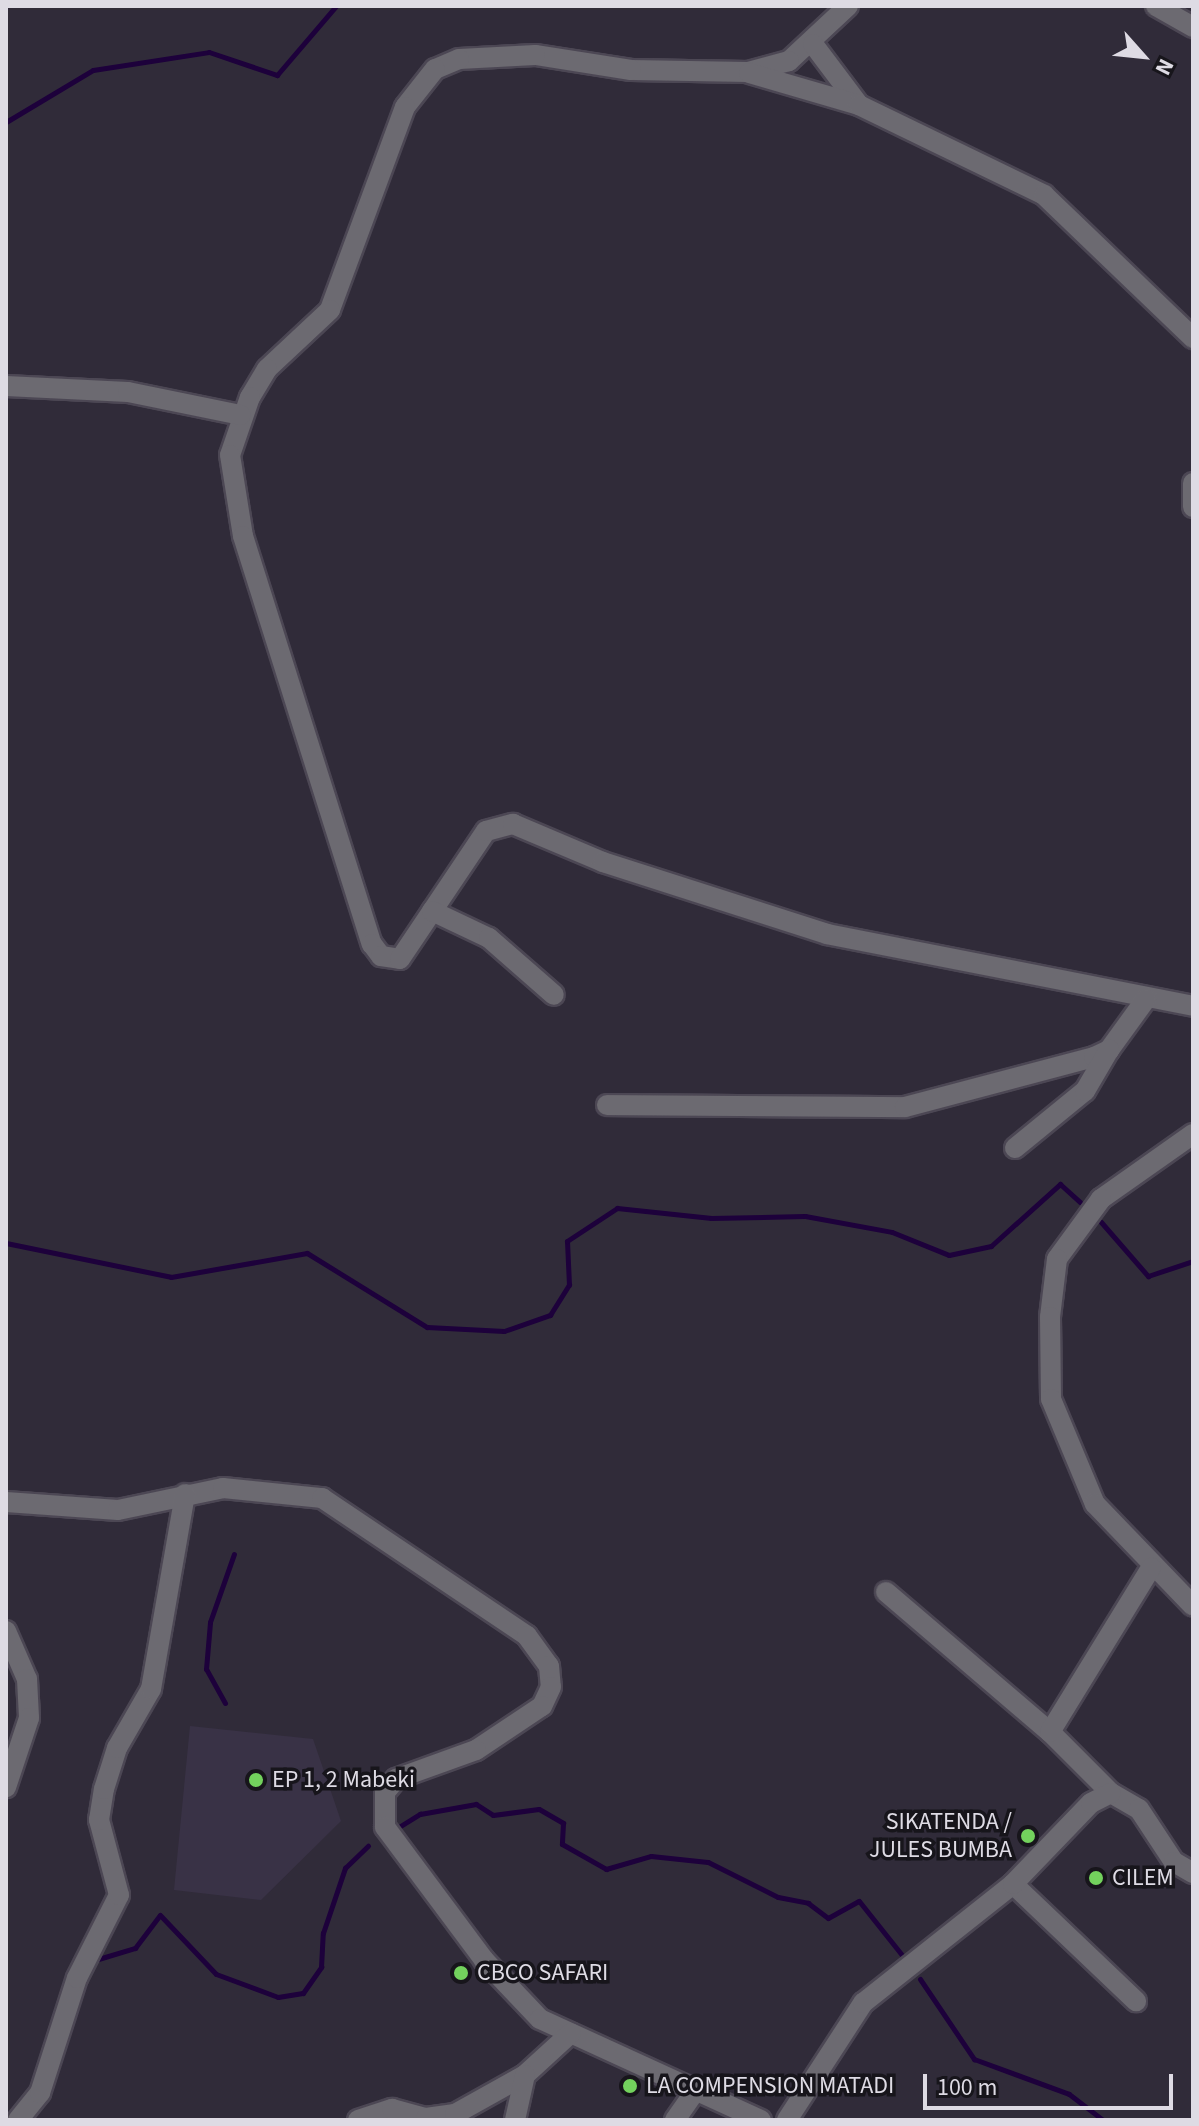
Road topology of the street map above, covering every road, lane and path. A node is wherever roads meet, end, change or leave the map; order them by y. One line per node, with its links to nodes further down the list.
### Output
1 (848, 6): 4 (street)
2 (1156, 6): 3 (street)
3 (1193, 27)
4 (813, 44): 5 (street); 6 (street)
5 (748, 72): 6 (street); 10 (street)
6 (859, 105): 7 (street)
7 (1187, 316): 8 (street)
8 (1193, 338)
9 (6, 386): 10 (street)
10 (241, 415): 13 (street)
11 (1193, 483): 12 (street)
12 (1193, 507)
13 (432, 911): 14 (street); 15 (street)
14 (554, 995)
15 (1146, 999): 16 (street); 17 (street)
16 (1193, 1006)
17 (1109, 1050): 18 (street); 20 (street)
18 (607, 1105)
19 (1192, 1135): 23 (street)
20 (1015, 1148)
21 (185, 1494): 22 (street); 33 (street); 36 (street)
22 (6, 1502)
23 (1151, 1568): 25 (street); 27 (street)
24 (886, 1592): 27 (street)
25 (1190, 1598)
26 (6, 1631): 28 (street)
27 (1050, 1732): 29 (street)
28 (6, 1787)
29 (1111, 1793): 30 (street); 31 (street)
30 (1193, 1873)
31 (1013, 1884): 32 (street); 41 (street)
32 (1136, 2001)
33 (571, 2033): 34 (street); 35 (street)
34 (525, 2075): 37 (street); 38 (street)
35 (697, 2089): 39 (street); 40 (street)
36 (19, 2120)
37 (358, 2120)
38 (515, 2120)
39 (675, 2120)
40 (761, 2120)
41 (787, 2120)

